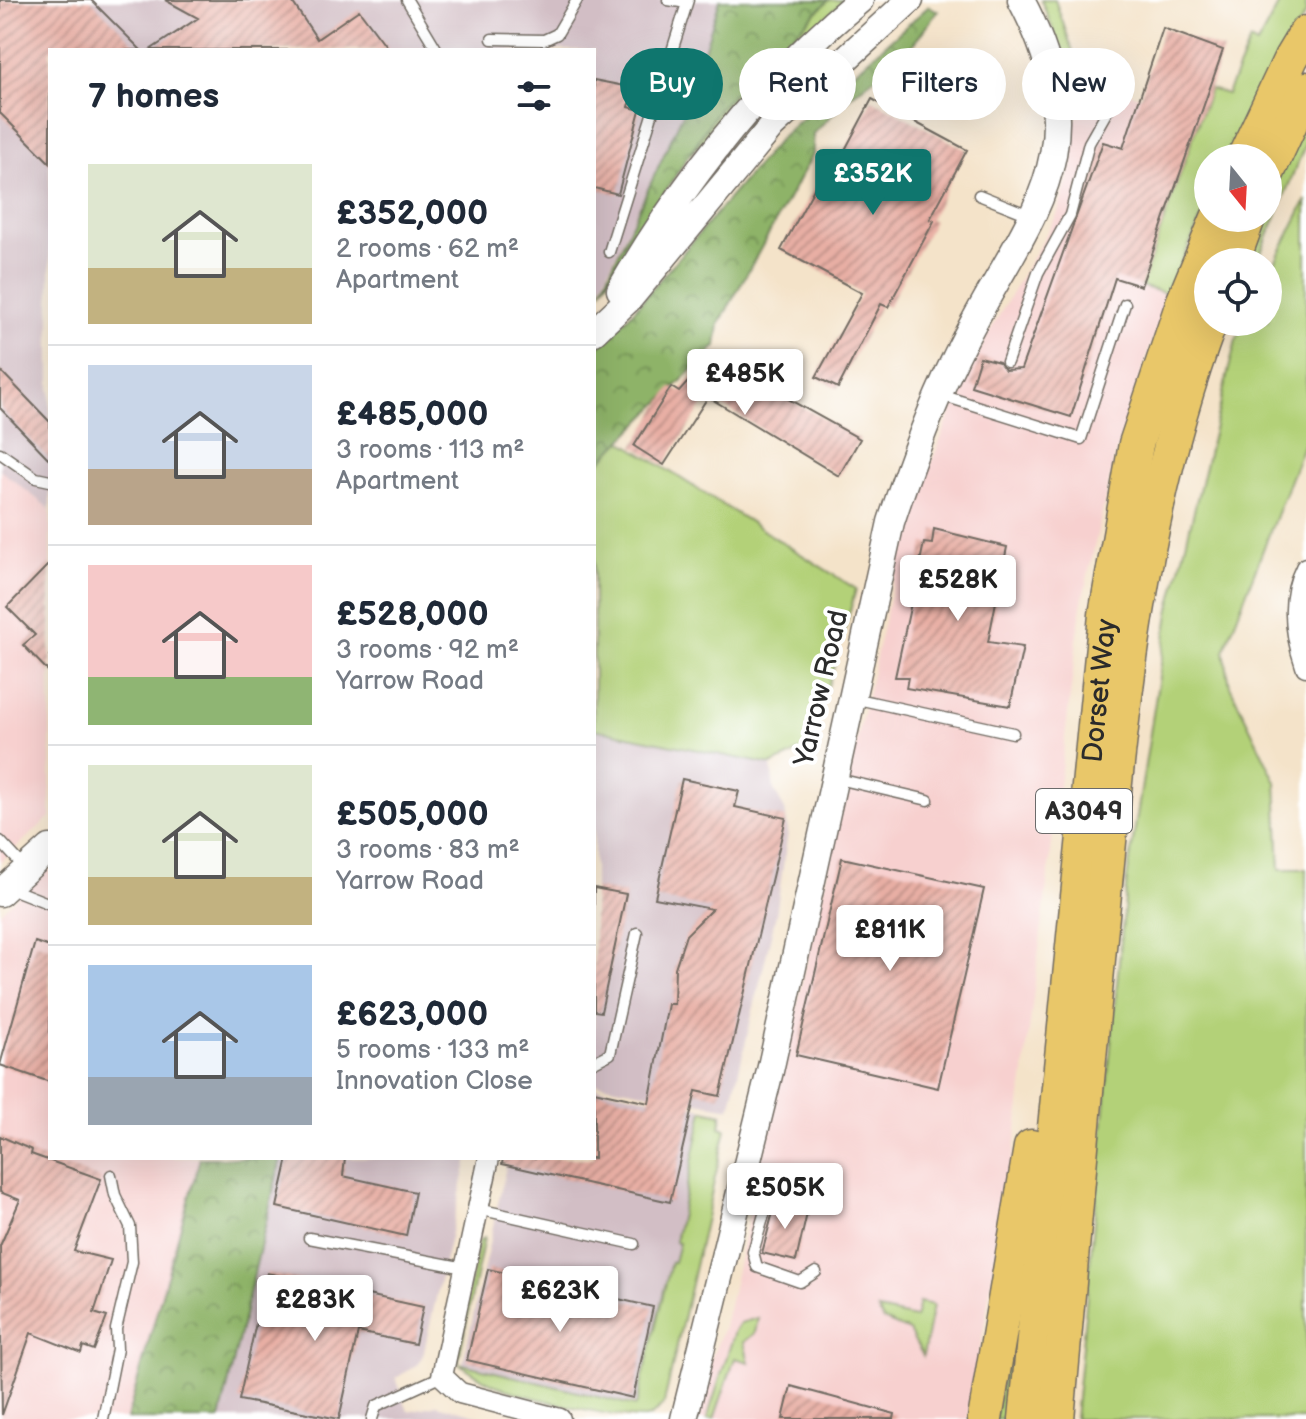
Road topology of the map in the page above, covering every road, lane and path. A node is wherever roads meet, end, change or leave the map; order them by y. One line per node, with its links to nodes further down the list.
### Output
1 (407, 0): 10 (lane)
2 (577, 0): 9 (lane)
3 (668, 0): 7 (lane)
4 (860, 0): 20 (street)
5 (910, 0): 20 (street)
6 (1021, 0): 16 (street, Yarrow Road)
7 (688, 2): 18 (lane)
8 (1306, 33): 13 (highway)
9 (492, 39)
10 (436, 48)
11 (1306, 89): 14 (highway)
12 (1102, 120): 22 (lane)
13 (1251, 144)
14 (1281, 144)
15 (979, 195): 16 (lane)
16 (1033, 217): 23 (street, Yarrow Road)
17 (1212, 232): 27 (highway, Dorset Way / A3049)
18 (609, 252)
19 (1125, 304): 23 (lane)
20 (596, 330)
21 (1205, 336): 56 (highway, Dorset Way / A3049)
22 (1007, 362)
23 (939, 395): 29 (street, Yarrow Road)
24 (0, 453): 25 (lane)
25 (48, 481)
26 (1306, 568): 28 (street)
27 (1111, 584): 54 (highway); 55 (highway, Dorset Way / A3049)
28 (1306, 666)
29 (851, 697): 30 (lane); 31 (street, Yarrow Road)
30 (1013, 733)
31 (832, 777): 32 (lane); 53 (street, Yarrow Road)
32 (928, 800)
33 (0, 841): 35 (lane)
34 (48, 850): 35 (street)
35 (27, 870): 36 (street)
36 (3, 890): 37 (lane)
37 (48, 903)
38 (637, 933): 39 (lane)
39 (596, 1061)
40 (489, 1160): 43 (street)
41 (111, 1175): 50 (lane)
42 (830, 1203): 47 (lane)
43 (478, 1209): 45 (lane); 46 (street)
44 (309, 1238): 46 (lane)
45 (634, 1244)
46 (465, 1268): 48 (street)
47 (816, 1272)
48 (442, 1376): 49 (street); 51 (lane)
49 (511, 1413): 52 (street)
50 (103, 1419)
51 (372, 1419)
52 (560, 1419)
53 (684, 1419)
54 (985, 1419)
55 (1026, 1419)
56 (1057, 1419)

